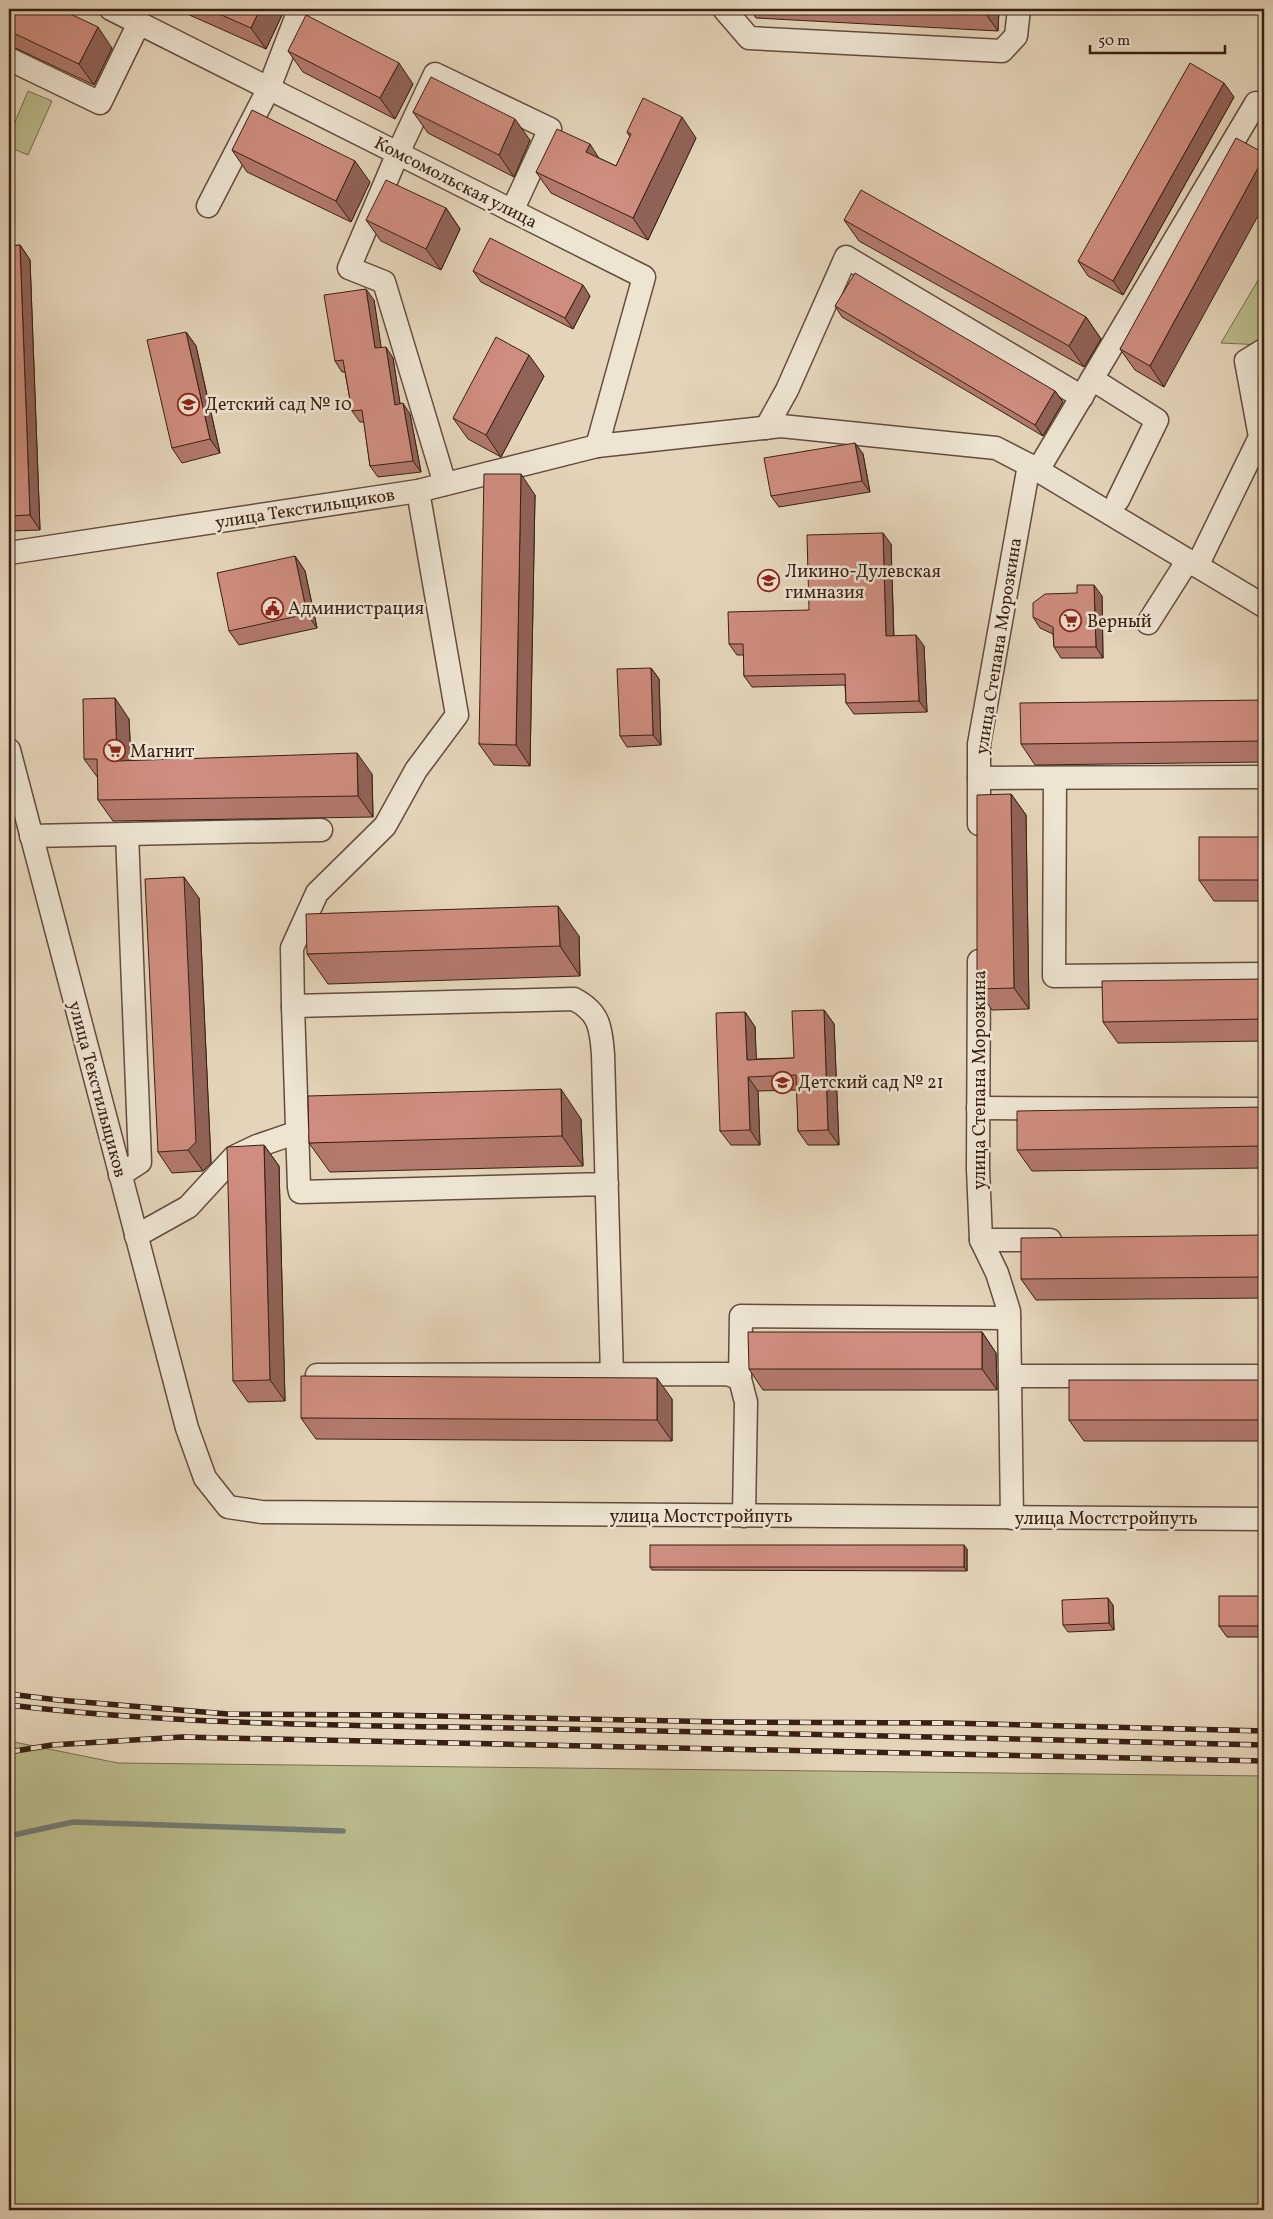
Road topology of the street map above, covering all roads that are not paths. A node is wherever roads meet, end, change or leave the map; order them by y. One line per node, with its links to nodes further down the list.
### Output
1 (111, 9): 5 (street, Комсомольская улица)
2 (296, 9): 7 (street)
3 (724, 9): 4 (street)
4 (1019, 9)
5 (139, 23): 6 (street); 7 (street, Комсомольская улица)
6 (9, 59)
7 (268, 88): 9 (street, Комсомольская улица); 10 (street)
8 (1264, 108): 13 (street)
9 (398, 153): 11 (street, Комсомольская улица); 11 (street); 17 (street)
10 (208, 206)
11 (512, 211): 15 (street, Комсомольская улица)
12 (1264, 350): 21 (street)
13 (1087, 388): 14 (street); 16 (street); 19 (street)
14 (766, 428): 15 (street, улица Текстильщиков); 16 (street, улица Текстильщиков)
15 (597, 446): 17 (street, улица Текстильщиков)
16 (1034, 467): 21 (street); 26 (street, улица Степана Морозкина)
17 (445, 484): 18 (street, улица Текстильщиков)
18 (418, 491): 20 (street, улица Текстильщиков); 34 (street)
19 (1118, 500)
20 (9, 553)
21 (1192, 563): 22 (street); 23 (street)
22 (1264, 606)
23 (1148, 623)
24 (9, 750): 30 (street, улица Текстильщиков)
25 (1264, 777): 27 (street)
26 (979, 778): 27 (street); 31 (street, улица Степана Морозкина)
27 (1055, 778): 33 (street)
28 (321, 830): 29 (street)
29 (127, 834): 30 (street); 38 (street)
30 (31, 836): 38 (street, улица Текстильщиков)
31 (979, 846)
32 (979, 943): 35 (street, улица Степана Морозкина)
33 (1264, 974)
34 (293, 1006): 37 (street); 39 (street)
35 (978, 1108): 36 (street); 41 (street, улица Степана Морозкина)
36 (1264, 1108)
37 (298, 1132): 39 (street); 40 (street)
38 (120, 1175): 40 (street, улица Текстильщиков)
39 (607, 1184): 45 (street)
40 (136, 1236): 49 (street, улица Текстильщиков)
41 (982, 1240): 42 (street); 43 (street, улица Степана Морозкина)
42 (1069, 1240)
43 (1009, 1318): 46 (street, улица Степана Морозкина); 48 (street)
44 (317, 1375): 45 (street)
45 (612, 1375): 48 (street)
46 (1010, 1376): 47 (street); 51 (street, улица Степана Морозкина)
47 (1264, 1376)
48 (740, 1378): 50 (street)
49 (187, 1428): 50 (street, улица Мостстройпуть)
50 (744, 1516): 51 (street, улица Мостстройпуть)
51 (1012, 1518): 52 (street, улица Мостстройпуть)
52 (1264, 1519)

